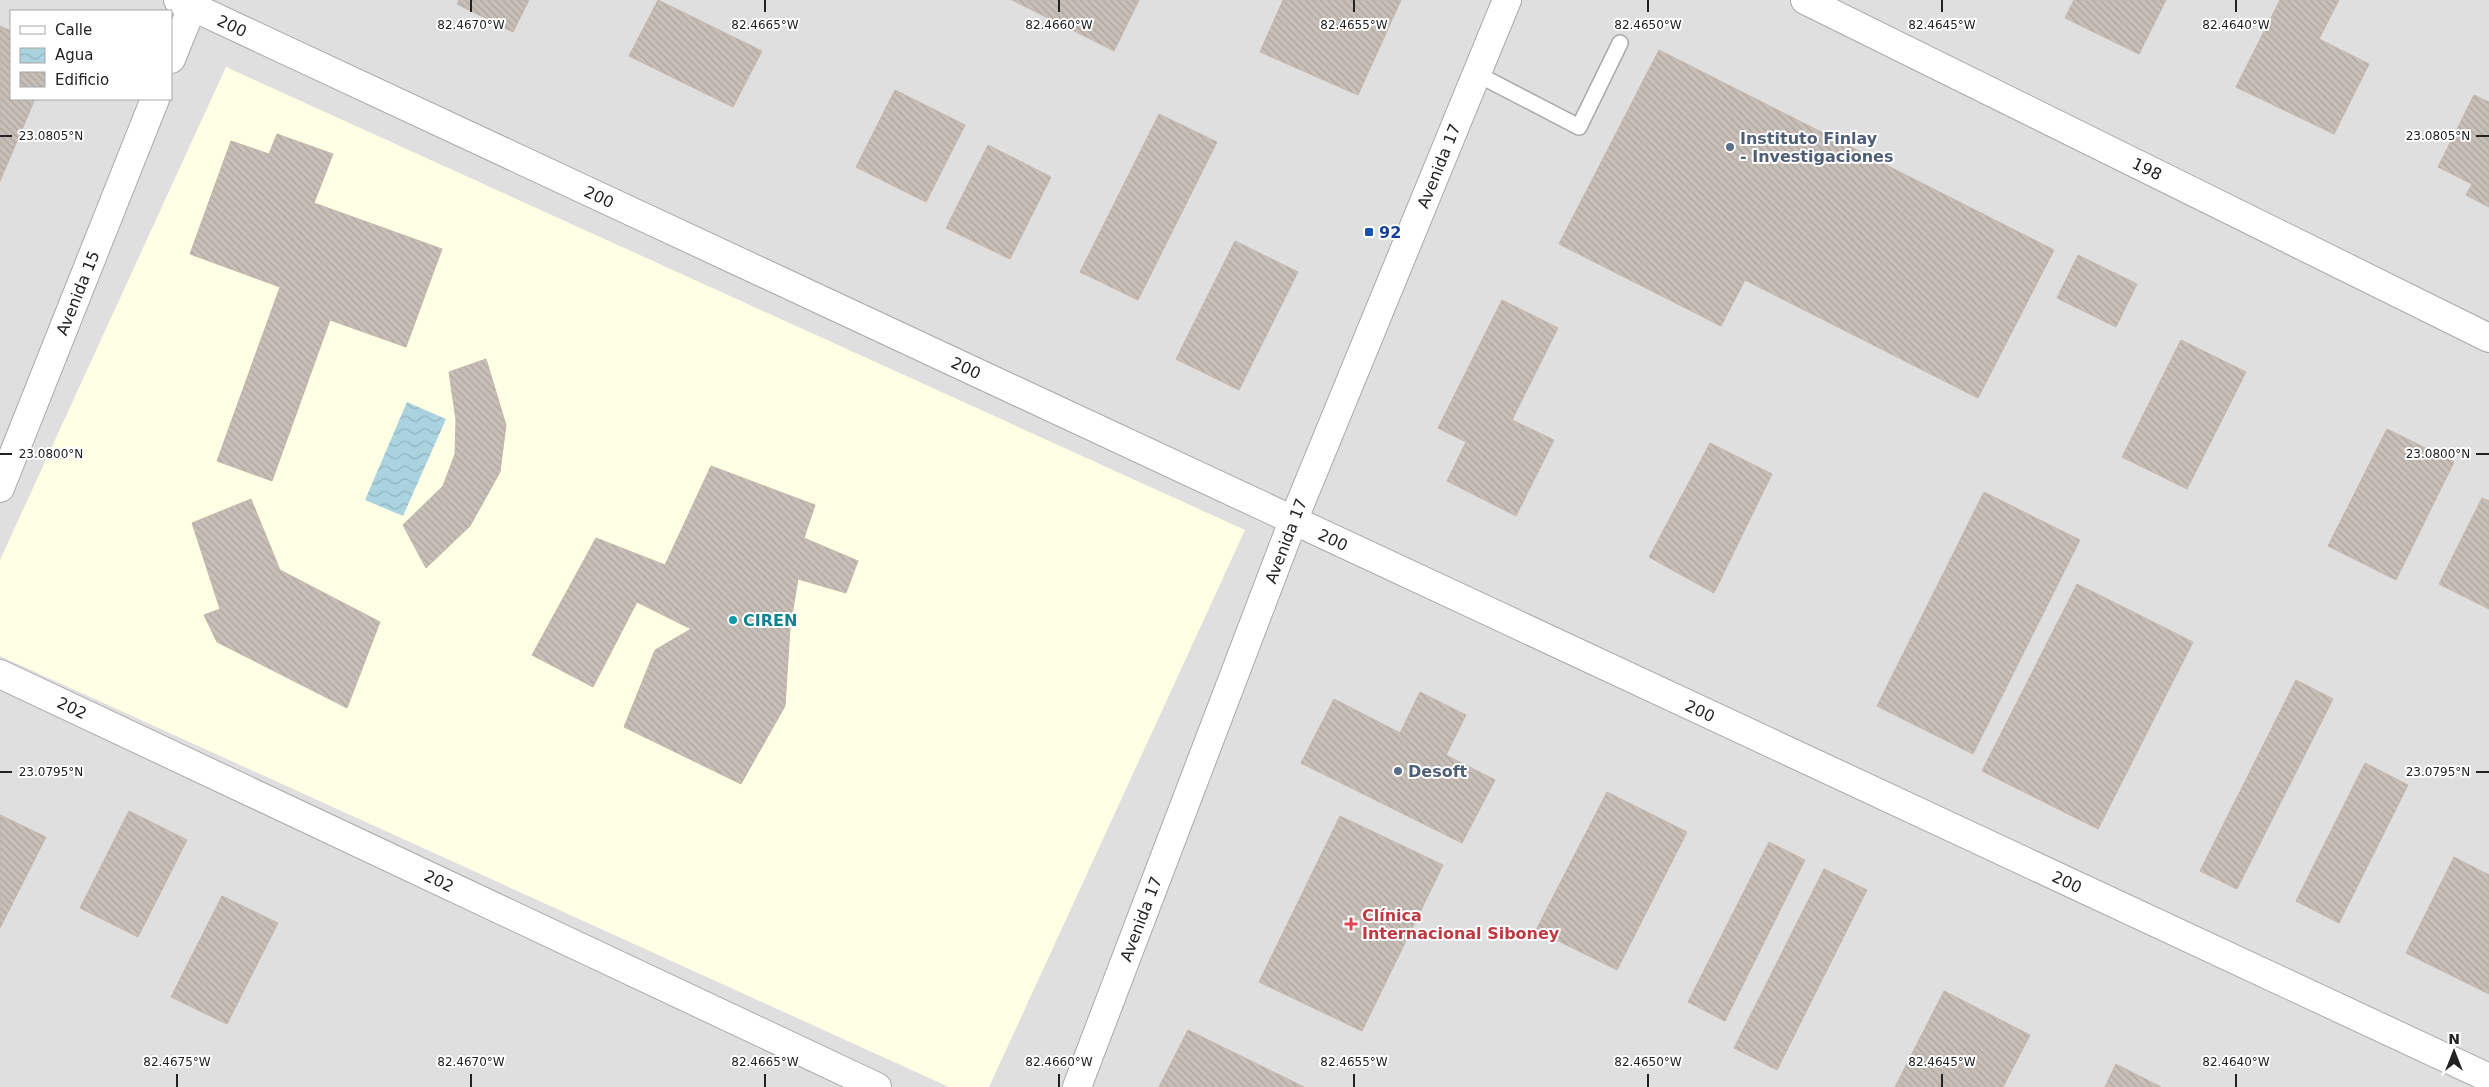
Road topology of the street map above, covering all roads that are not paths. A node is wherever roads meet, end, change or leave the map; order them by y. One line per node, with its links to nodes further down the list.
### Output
1 (1507, 0): 6 (street, Avenida 17)
2 (1805, 0): 8 (street, 198)
3 (188, 2): 5 (street); 10 (street, 200)
4 (1620, 42): 6 (lane)
5 (172, 56)
6 (1477, 74): 10 (street, Avenida 17)
7 (155, 100): 9 (street, Avenida 15)
8 (2489, 338)
9 (0, 488)
10 (1294, 521): 12 (street, 200); 14 (street, Avenida 17)
11 (0, 674): 13 (street, 202)
12 (2489, 1078)
13 (877, 1087)
14 (1077, 1087)

